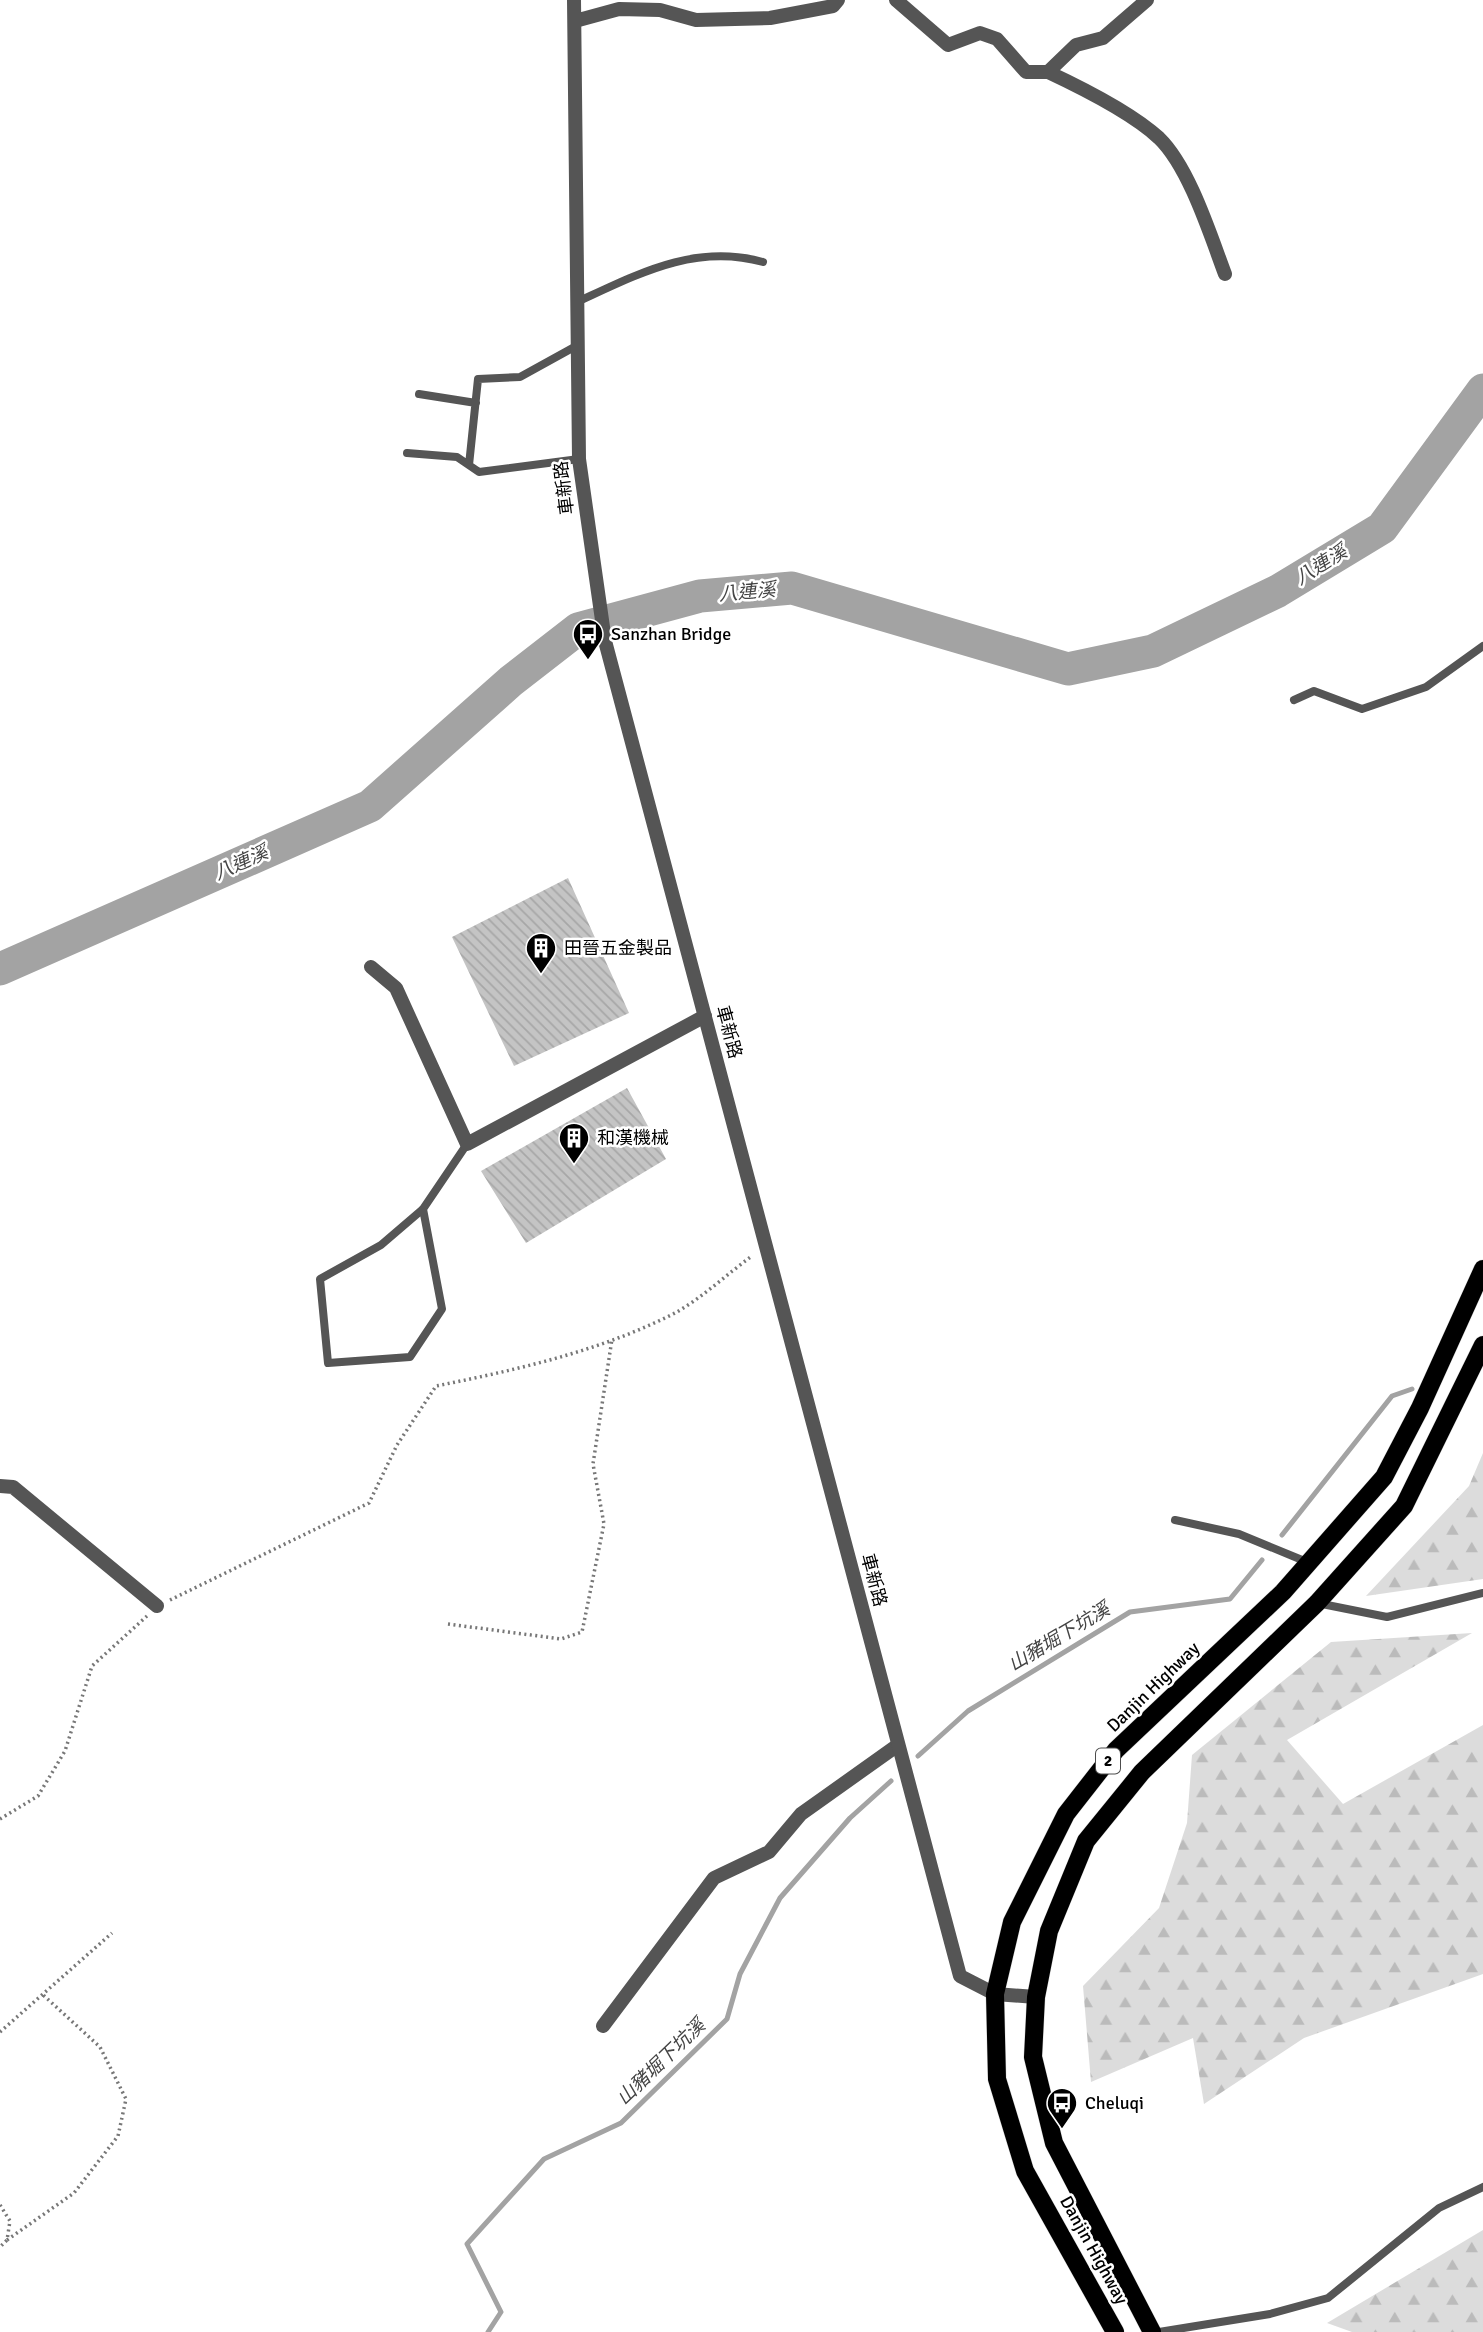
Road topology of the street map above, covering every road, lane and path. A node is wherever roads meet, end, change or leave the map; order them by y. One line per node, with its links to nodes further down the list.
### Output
1 (574, 0): 5 (street, 車新路)
2 (838, 0): 5 (street)
3 (896, 0): 6 (street)
4 (1147, 0): 6 (street)
5 (575, 21): 9 (street, 車新路)
6 (1048, 72): 8 (street)
7 (763, 262): 9 (lane)
8 (1225, 274)
9 (577, 302): 10 (street, 車新路)
10 (578, 345): 12 (lane); 14 (street, 車新路)
11 (419, 394): 12 (lane)
12 (476, 403): 15 (lane)
13 (407, 453): 15 (lane)
14 (579, 459): 15 (lane); 19 (street, 車新路)
15 (469, 465)
16 (1483, 646): 17 (lane)
17 (1294, 700)
18 (371, 967): 20 (street)
19 (705, 1016): 20 (street); 22 (street, 車新路)
20 (467, 1144): 21 (lane)
21 (423, 1209): 21 (lane)
22 (767, 1245): 24 (path); 33 (street, 車新路)
23 (1483, 1269): 28 (main road, Danjin Highway / 2)
24 (612, 1339): 31 (path); 32 (path)
25 (1483, 1345): 30 (main road, Danjin Highway / 2)
26 (0, 1486): 31 (street)
27 (1175, 1520): 28 (lane)
28 (1307, 1562): 37 (main road, Danjin Highway / 2)
29 (1483, 1593): 30 (lane)
30 (1317, 1603): 38 (main road, Danjin Highway / 2)
31 (157, 1606): 34 (path)
32 (448, 1623)
33 (898, 1745): 37 (street, 車新路); 39 (street)
34 (0, 1819)
35 (112, 1933): 36 (path)
36 (41, 1993): 40 (path); 43 (path)
37 (995, 1994): 38 (street, 車新路); 45 (main road, Danjin Highway / 2)
38 (1036, 1997): 46 (main road, Danjin Highway / 2)
39 (603, 2026)
40 (0, 2032)
41 (1483, 2187): 47 (lane)
42 (0, 2205): 43 (path)
43 (7, 2240): 44 (path)
44 (0, 2248)
45 (1115, 2332)
46 (1152, 2332)
47 (1159, 2332)

